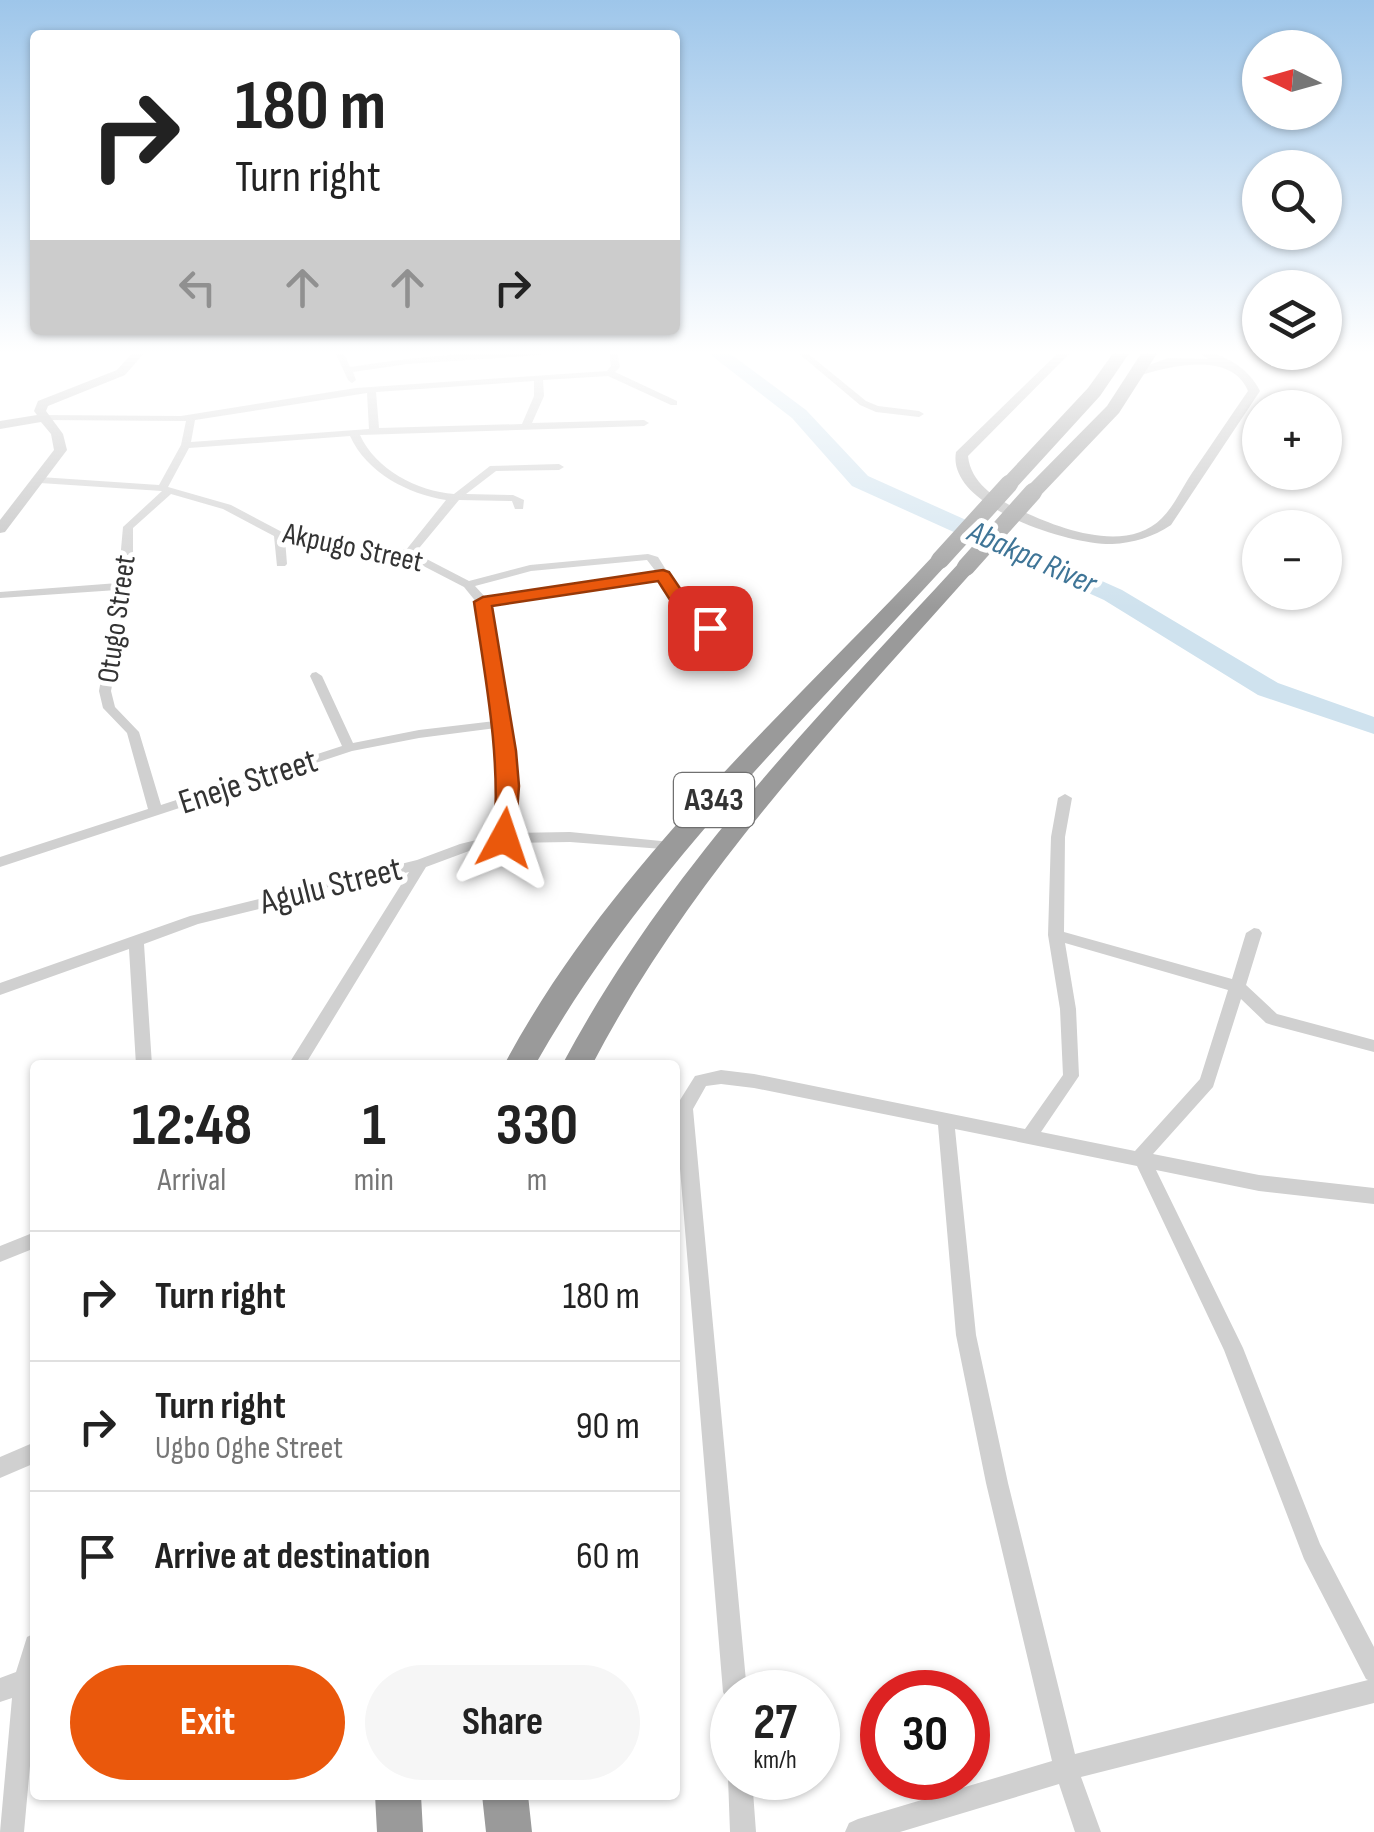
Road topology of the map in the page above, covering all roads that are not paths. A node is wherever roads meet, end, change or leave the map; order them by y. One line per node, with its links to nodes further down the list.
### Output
1 (58, 437): 11 (street)
2 (187, 437): 9 (street, Otugo Street)
3 (291, 437): 9 (street)
4 (355, 437): 13 (street)
5 (979, 437): 8 (street)
6 (1052, 437): 31 (highway, A343, bridge)
7 (1089, 437): 43 (highway, A343, bridge)
8 (1225, 437)
9 (186, 445): 12 (street, Otugo Street)
10 (559, 467): 13 (street)
11 (40, 480): 12 (street, Akpugo Street); 15 (street)
12 (165, 489): 16 (street, Akpugo Street); 21 (street, Otugo Street)
13 (455, 495): 14 (street); 17 (street)
14 (518, 507)
15 (0, 529)
16 (278, 536): 17 (street, Akpugo Street); 18 (street)
17 (409, 554): 20 (street, Akpugo Street)
18 (281, 564)
19 (663, 575): 20 (street); 23 (street); 24 (street)
20 (468, 585): 23 (street, Akpugo Street)
21 (123, 586): 22 (street); 29 (street, Otugo Street)
22 (0, 595)
23 (483, 602): 26 (street)
24 (710, 628)
25 (316, 676): 27 (street)
26 (501, 724): 27 (street, Eneje Street); 30 (street)
27 (349, 748): 29 (street, Eneje Street)
28 (1065, 798): 35 (street)
29 (156, 812): 32 (street, Eneje Street)
30 (504, 838): 31 (street, Agulu Street); 33 (street, Agulu Street)
31 (671, 847): 42 (highway, A343)
32 (0, 862)
33 (422, 864): 36 (street, Agulu Street); 41 (street)
34 (1254, 933): 37 (street)
35 (1056, 935): 37 (street); 45 (street)
36 (136, 941): 38 (street, Agulu Street); 40 (street)
37 (1238, 987): 39 (street); 46 (street)
38 (0, 989)
39 (1374, 1046)
40 (144, 1060)
41 (299, 1060)
42 (522, 1060)
43 (581, 1060)
44 (946, 1121): 45 (street); 53 (street); 58 (street)
45 (1029, 1136): 46 (street)
46 (1141, 1156): 47 (street); 54 (street)
47 (1374, 1196)
48 (30, 1242): 49 (street)
49 (0, 1254)
50 (30, 1454): 51 (street)
51 (0, 1468)
52 (30, 1665): 55 (street)
53 (733, 1670)
54 (1374, 1670)
55 (26, 1681): 56 (street); 62 (street)
56 (0, 1690)
57 (1374, 1691): 58 (street)
58 (1066, 1769): 66 (street); 67 (street)
59 (398, 1800): 63 (highway)
60 (506, 1800): 64 (highway)
61 (741, 1800): 65 (street)
62 (11, 1832)
63 (400, 1832)
64 (509, 1832)
65 (743, 1832)
66 (858, 1832)
67 (1088, 1832)

